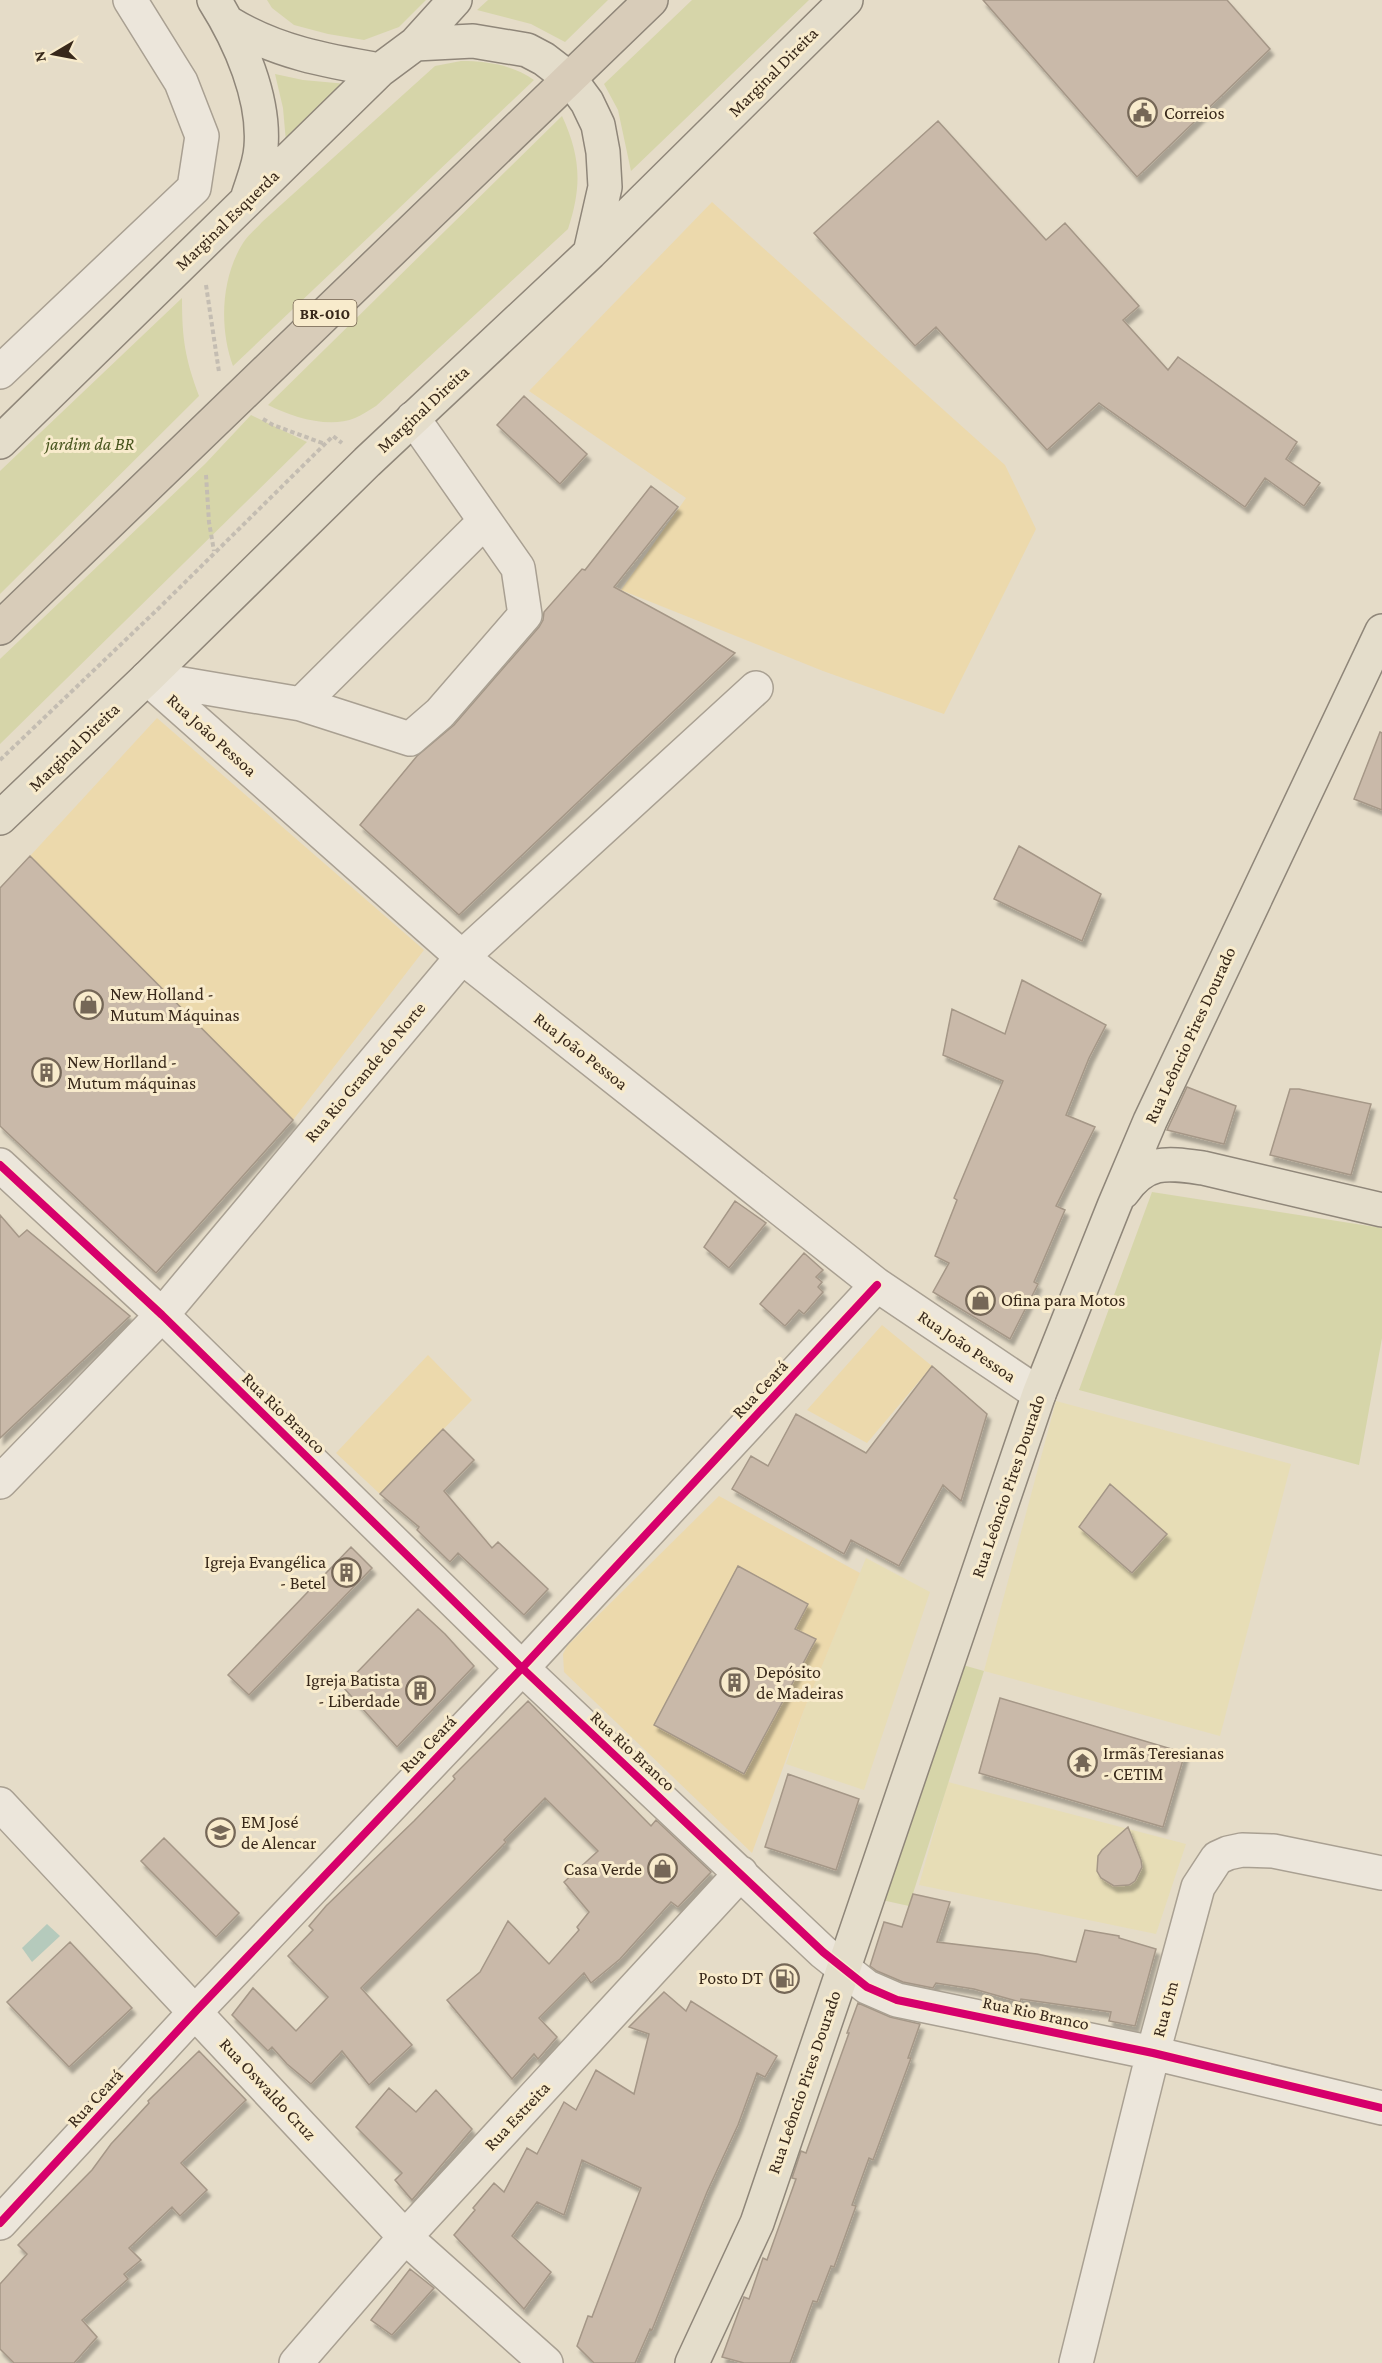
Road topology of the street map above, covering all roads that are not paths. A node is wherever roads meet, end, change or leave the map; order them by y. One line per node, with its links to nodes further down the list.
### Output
1 (130, 0): 11 (street)
2 (455, 0): 6 (main road, Marginal Esquerda)
3 (651, 0): 8 (highway, BR-010)
4 (846, 0): 10 (main road, Marginal Direita)
5 (221, 12): 7 (main road); 9 (main road)
6 (414, 44): 7 (main road, Marginal Esquerda); 8 (main road)
7 (380, 70): 9 (main road, Marginal Esquerda)
8 (570, 79): 10 (main road); 15 (highway, BR-010)
9 (246, 201): 13 (main road, Marginal Esquerda)
10 (590, 253): 12 (main road, Marginal Direita)
11 (0, 372)
12 (413, 418): 14 (street); 17 (main road, Marginal Direita)
13 (0, 442)
14 (485, 521): 19 (street); 19 (street)
15 (0, 627)
16 (1382, 631): 25 (main road, Rua Leôncio Pires Dourado)
17 (147, 678): 19 (street); 20 (main road, Marginal Direita); 23 (street, Rua João Pessoa)
18 (756, 688): 23 (street, Rua Rio Grande do Norte)
19 (301, 704)
20 (35, 784): 21 (main road); 22 (main road, Marginal Direita)
21 (0, 797)
22 (0, 818)
23 (462, 957): 27 (street, Rua João Pessoa); 28 (street, Rua Rio Grande do Norte)
24 (0, 1165): 28 (street, Rua Rio Branco)
25 (1114, 1206): 26 (main road); 29 (main road, Rua Leôncio Pires Dourado)
26 (1382, 1210)
27 (877, 1285): 29 (street, Rua João Pessoa); 31 (street, Rua Ceará)
28 (162, 1315): 30 (street, Rua Rio Grande do Norte); 31 (street, Rua Rio Branco)
29 (1039, 1394): 35 (main road, Rua Leôncio Pires Dourado)
30 (0, 1482)
31 (522, 1668): 33 (street, Rua Rio Branco); 36 (street, Rua Ceará)
32 (0, 1804): 36 (street, Rua Oswaldo Cruz)
33 (741, 1873): 35 (street, Rua Rio Branco); 40 (street, Rua Estreita)
34 (1382, 1873): 37 (street, Rua Um)
35 (842, 1969): 37 (street, Rua Rio Branco); 43 (main road, Rua Leôncio Pires Dourado)
36 (196, 2011): 39 (street, Rua Ceará); 40 (street, Rua Oswaldo Cruz)
37 (1153, 2053): 38 (street, Rua Rio Branco); 44 (street, Rua Um)
38 (1382, 2108)
39 (0, 2223)
40 (405, 2237): 41 (street, Rua Estreita); 42 (street, Rua Oswaldo Cruz)
41 (296, 2363)
42 (546, 2363)
43 (692, 2363)
44 (1076, 2363)

